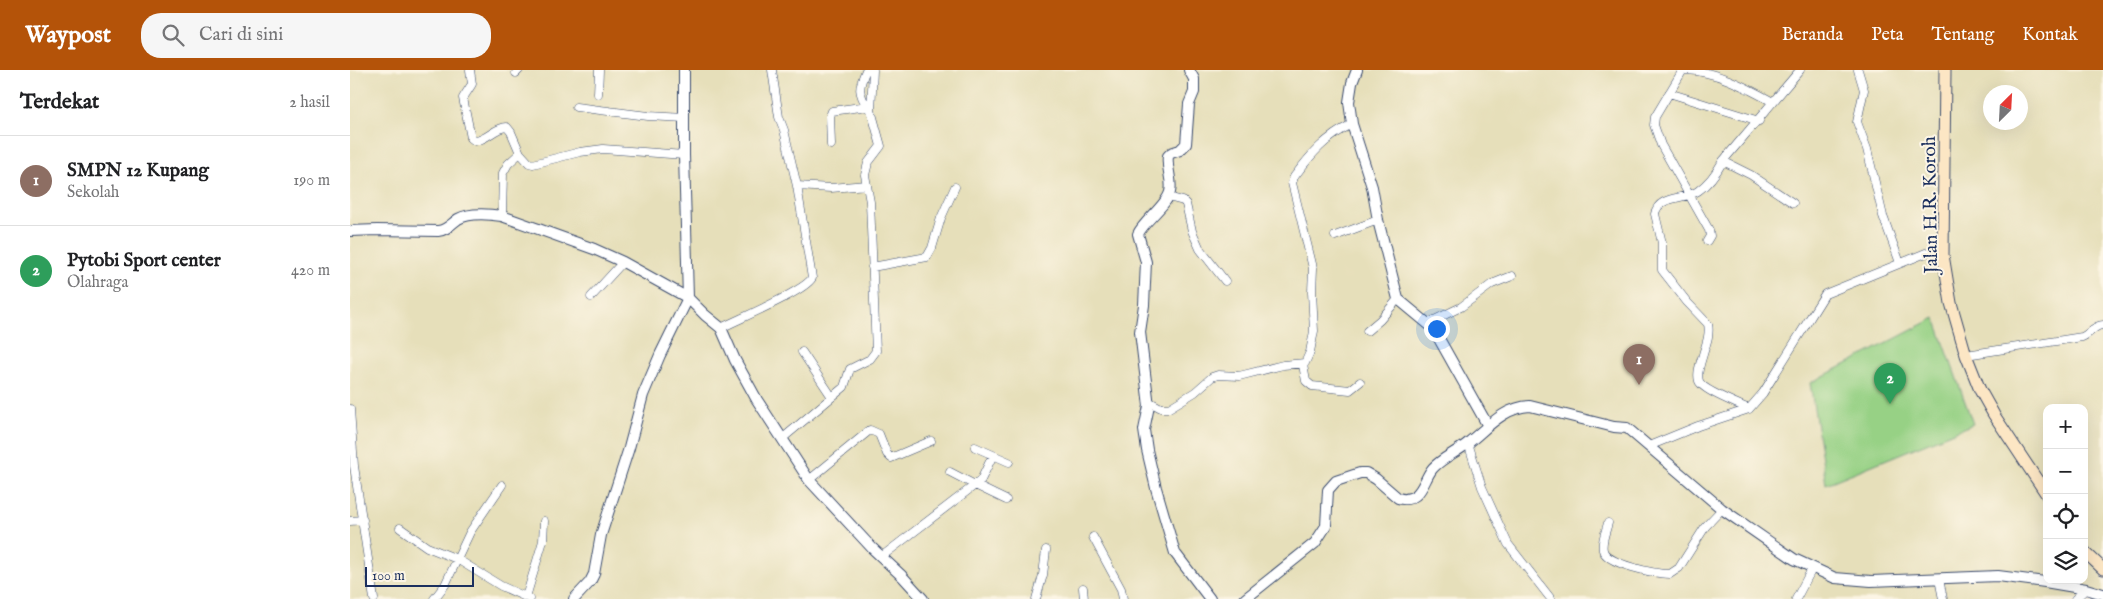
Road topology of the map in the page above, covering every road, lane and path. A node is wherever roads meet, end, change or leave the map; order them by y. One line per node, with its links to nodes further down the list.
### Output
1 (470, 70): 23 (street)
2 (599, 70): 14 (street)
3 (684, 70): 18 (street)
4 (772, 70): 27 (street)
5 (866, 70): 16 (street)
6 (873, 70): 21 (street)
7 (1189, 70): 30 (street)
8 (1357, 70): 20 (street)
9 (1684, 70): 13 (street); 15 (street)
10 (1800, 70): 15 (street)
11 (1858, 70): 39 (street)
12 (1945, 70): 37 (main road, Jalan H.R. Koroh)
13 (1669, 93): 19 (street); 29 (street)
14 (598, 94)
15 (1773, 102): 19 (street)
16 (868, 106): 21 (street); 22 (street)
17 (576, 107): 18 (street)
18 (685, 118): 24 (street)
19 (1759, 121): 25 (street)
20 (1352, 124): 33 (street); 52 (street)
21 (876, 126): 26 (street)
22 (831, 145)
23 (520, 153): 24 (street); 32 (street)
24 (684, 155): 44 (street)
25 (1723, 161): 29 (street); 31 (street)
26 (867, 185): 27 (street); 40 (street)
27 (797, 186): 48 (street)
28 (955, 187): 40 (street)
29 (1690, 195): 36 (street); 57 (street)
30 (1168, 197): 42 (street); 55 (street)
31 (1793, 203)
32 (502, 216): 34 (street); 38 (street)
33 (1378, 220): 35 (street); 45 (street)
34 (350, 232)
35 (1334, 236)
36 (1707, 241)
37 (1943, 246): 39 (street); 51 (main road, Jalan H.R. Koroh)
38 (623, 262): 43 (street); 44 (street)
39 (1900, 263): 57 (street)
40 (872, 267): 54 (street)
41 (1512, 276): 46 (street)
42 (1225, 281)
43 (590, 297)
44 (688, 298): 48 (street); 92 (street)
45 (1398, 299): 46 (street); 49 (street)
46 (1428, 323): 58 (street)
47 (2103, 324): 51 (street)
48 (721, 328): 59 (street)
49 (1367, 331)
50 (802, 352): 54 (street)
51 (1966, 355): 70 (main road, Jalan H.R. Koroh)
52 (1303, 364): 53 (street); 55 (street)
53 (1360, 382)
54 (832, 397): 59 (street)
55 (1148, 401): 97 (street)
56 (350, 409): 74 (street)
57 (1749, 409): 62 (street)
58 (1488, 426): 61 (street); 62 (street)
59 (783, 438): 67 (street)
60 (931, 441): 67 (street)
61 (1468, 443): 98 (street); 99 (street)
62 (1649, 446): 72 (street)
63 (975, 447): 64 (street)
64 (993, 455): 65 (street); 69 (street)
65 (1009, 462)
66 (950, 472): 69 (street)
67 (809, 480): 81 (street)
68 (502, 485): 82 (street)
69 (975, 485): 71 (street); 81 (street)
70 (2046, 494)
71 (1006, 500)
72 (1722, 509): 76 (street); 83 (street)
73 (350, 520): 74 (street)
74 (363, 520): 90 (street)
75 (544, 521): 89 (street)
76 (1608, 523)
77 (400, 528): 82 (street)
78 (1093, 537): 96 (street)
79 (1046, 550): 94 (street)
80 (2088, 554): 84 (main road)
81 (881, 557): 93 (street)
82 (457, 559): 89 (street); 91 (street)
83 (1812, 568): 85 (street); 100 (street)
84 (2103, 570)
85 (1939, 579): 87 (street); 101 (street)
86 (1084, 588): 95 (street)
87 (2086, 589): 88 (street); 102 (street)
88 (2103, 594)
89 (528, 598)
90 (374, 599)
91 (434, 599)
92 (574, 599)
93 (923, 599)
94 (1036, 599)
95 (1084, 599)
96 (1123, 599)
97 (1210, 599)
98 (1245, 599)
99 (1551, 599)
100 (1796, 599)
101 (1943, 599)
102 (2075, 599)

